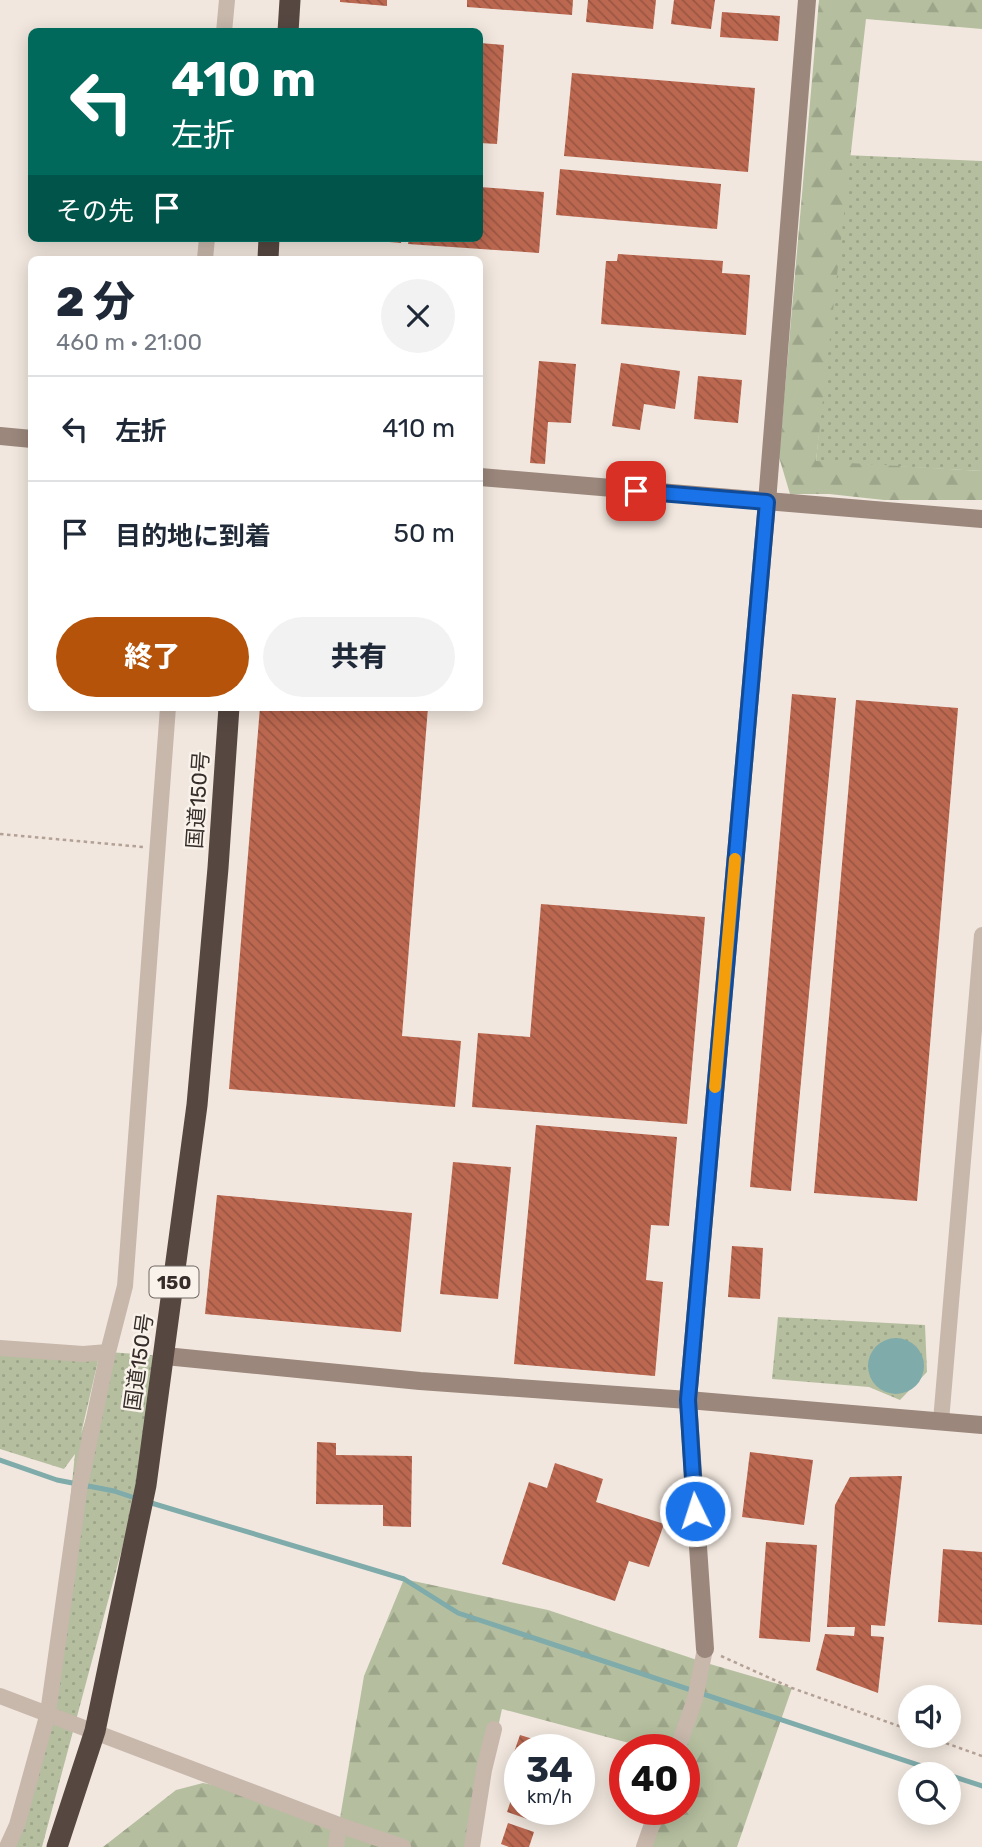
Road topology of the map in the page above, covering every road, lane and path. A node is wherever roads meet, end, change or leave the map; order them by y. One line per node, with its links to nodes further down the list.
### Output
1 (227, 0): 4 (street)
2 (290, 0): 5 (highway)
3 (807, 0): 9 (street)
4 (224, 28)
5 (288, 28)
6 (0, 436): 7 (street)
7 (28, 439)
8 (483, 477): 9 (street)
9 (767, 502): 10 (street); 19 (street)
10 (982, 519)
11 (168, 711): 14 (street)
12 (229, 711): 18 (highway, 国道150号 / 150)
13 (0, 834): 14 (path)
14 (156, 849): 17 (street)
15 (982, 934): 20 (street)
16 (0, 1348): 17 (street)
17 (108, 1352): 24 (street)
18 (165, 1356): 19 (street); 27 (highway, 国道150号 / 150)
19 (688, 1400): 20 (street); 22 (street)
20 (940, 1421): 21 (street)
21 (982, 1426)
22 (705, 1649): 25 (path); 28 (street)
23 (0, 1696): 24 (street)
24 (48, 1713): 27 (street); 33 (street)
25 (898, 1726)
26 (494, 1729): 37 (street)
27 (95, 1731): 31 (street); 34 (highway, 国道150号 / 150)
28 (683, 1734)
29 (960, 1748): 30 (path)
30 (982, 1756)
31 (339, 1825): 35 (street); 36 (street)
32 (652, 1825): 38 (street)
33 (7, 1847)
34 (57, 1847)
35 (337, 1847)
36 (403, 1847)
37 (472, 1847)
38 (644, 1847)

